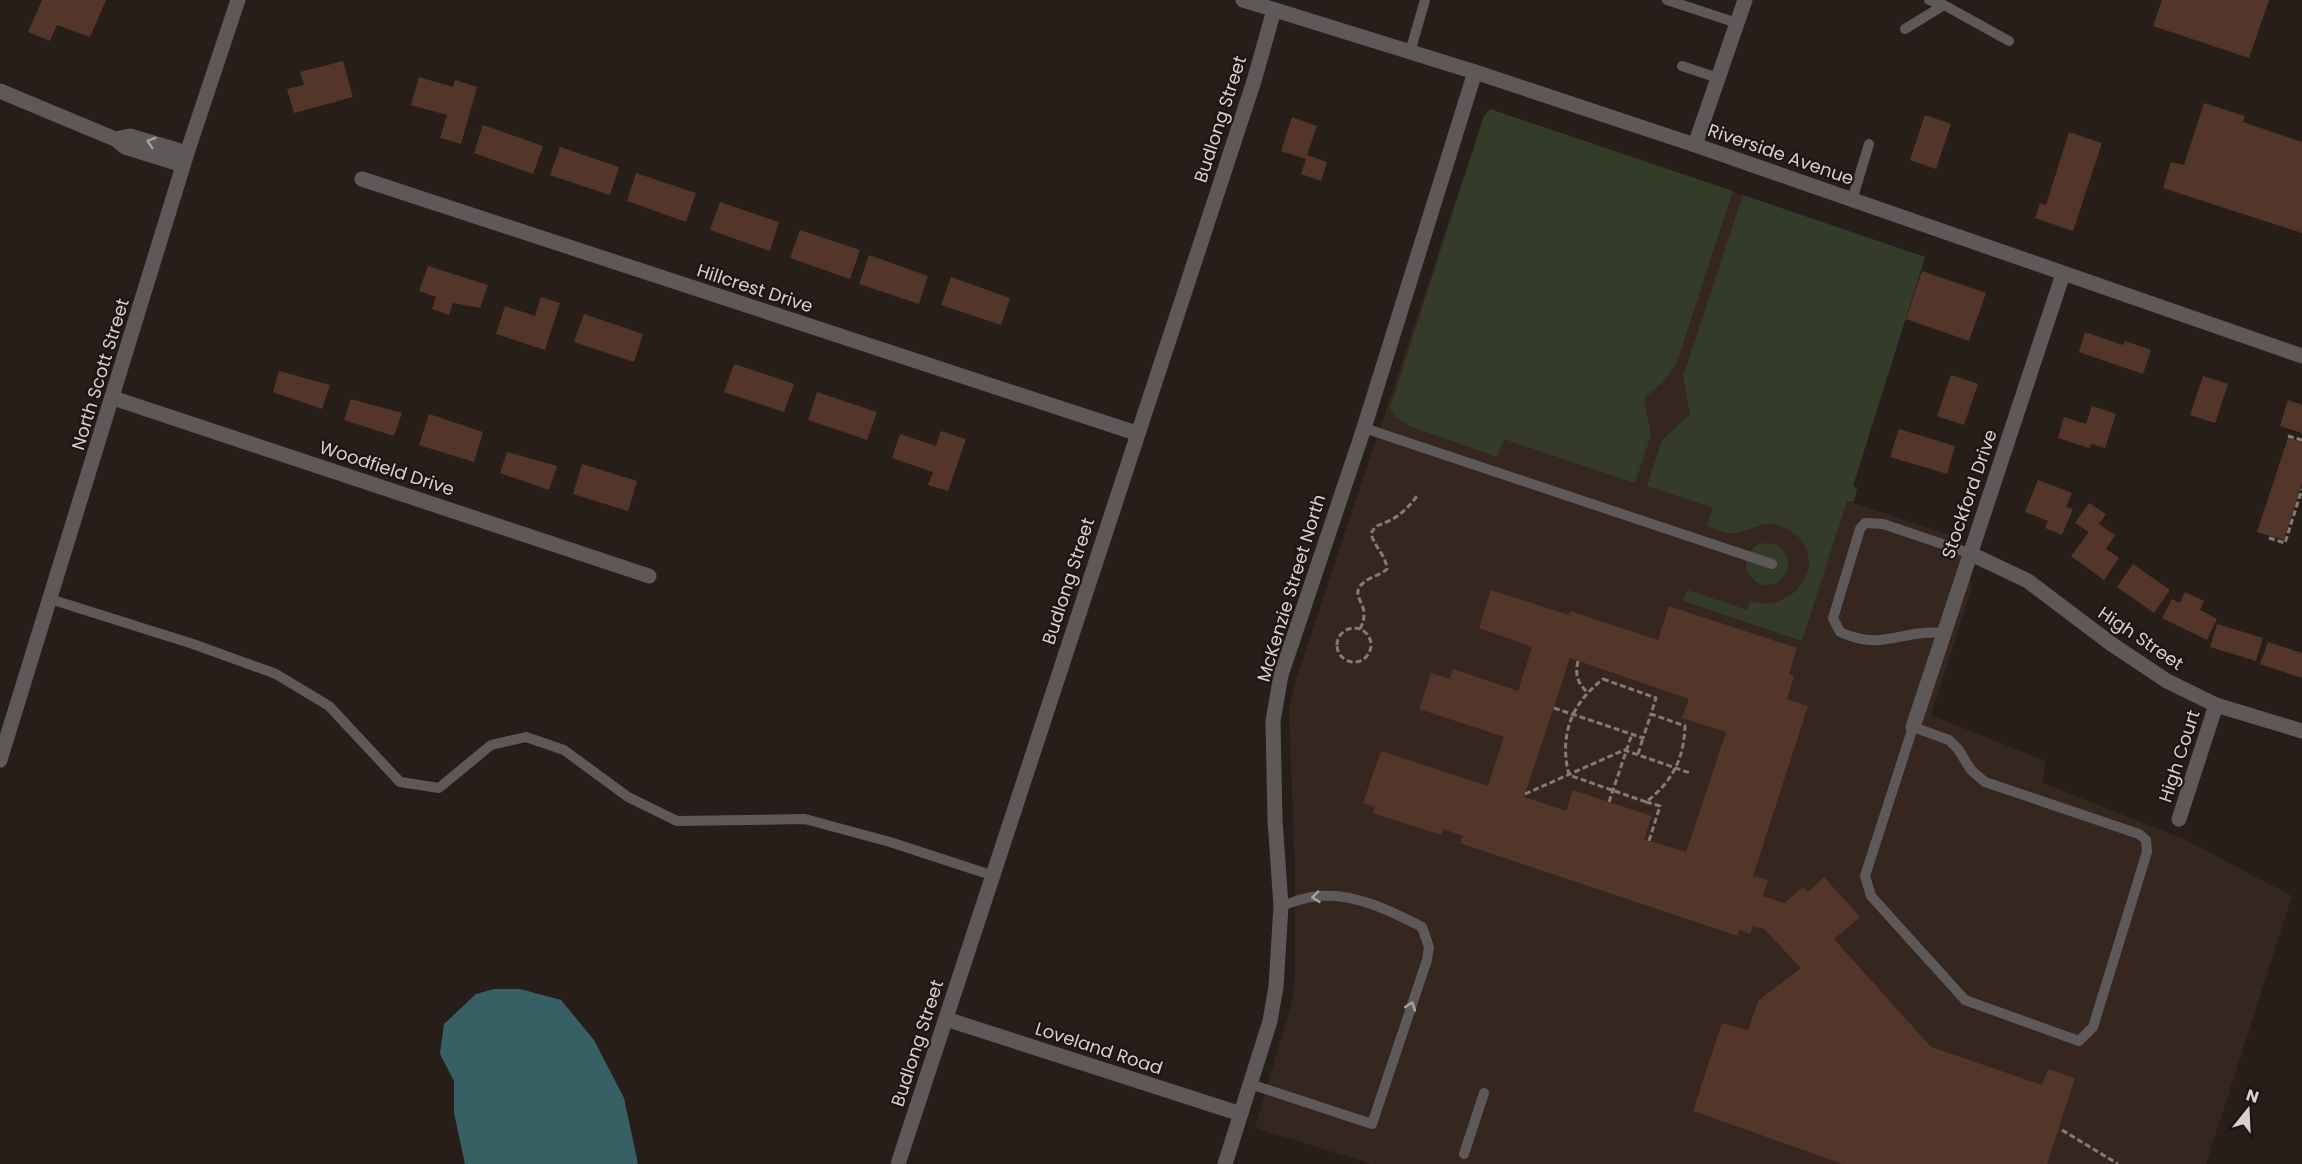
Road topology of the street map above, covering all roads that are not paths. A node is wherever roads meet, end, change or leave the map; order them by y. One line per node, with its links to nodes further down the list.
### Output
1 (238, 0): 19 (street, North Scott Street)
2 (1243, 0): 8 (street, Riverside Avenue)
3 (1425, 0): 12 (lane)
4 (1667, 0): 9 (lane)
5 (1745, 0): 9 (street)
6 (1929, 0): 7 (lane)
7 (1944, 5): 10 (lane); 11 (lane)
8 (1274, 10): 12 (street, Riverside Avenue); 26 (street, Budlong Street)
9 (1737, 23): 15 (street)
10 (1905, 28)
11 (2008, 41)
12 (1410, 52): 14 (street, Riverside Avenue)
13 (1682, 66): 15 (lane)
14 (1475, 72): 18 (street, Riverside Avenue); 25 (street, McKenzie Street North)
15 (1718, 78): 18 (street)
16 (0, 91): 19 (street)
17 (1869, 144): 21 (lane)
18 (1695, 145): 21 (street, Riverside Avenue)
19 (185, 159): 24 (street, North Scott Street)
20 (362, 179): 26 (street, Hillcrest Drive)
21 (1852, 200): 22 (street, Riverside Avenue)
22 (2063, 274): 23 (street, Riverside Avenue); 27 (street, Stockford Drive)
23 (2302, 356)
24 (113, 398): 29 (street, Woodfield Drive); 30 (street, North Scott Street)
25 (1364, 428): 28 (lane); 38 (street, McKenzie Street North)
26 (1136, 433): 37 (street, Budlong Street)
27 (1969, 553): 31 (street, Stockford Drive); 31 (lane); 32 (street, High Street)
28 (1772, 564)
29 (649, 576)
30 (50, 599): 35 (street, North Scott Street); 37 (lane)
31 (1944, 633): 33 (street, Stockford Drive)
32 (2216, 705): 34 (street, High Street); 36 (street, High Court)
33 (1913, 727): 33 (lane)
34 (2302, 731)
35 (0, 759)
36 (2179, 819)
37 (994, 876): 39 (street, Budlong Street)
38 (1281, 906): 40 (street, McKenzie Street North); 40 (lane, one-way to 38)
39 (946, 1019): 42 (street, Loveland Road); 44 (street, Budlong Street)
40 (1250, 1084): 42 (street, McKenzie Street North)
41 (1484, 1093): 43 (lane)
42 (1241, 1114): 45 (street, McKenzie Street North)
43 (1464, 1154)
44 (898, 1164)
45 (1225, 1164)

